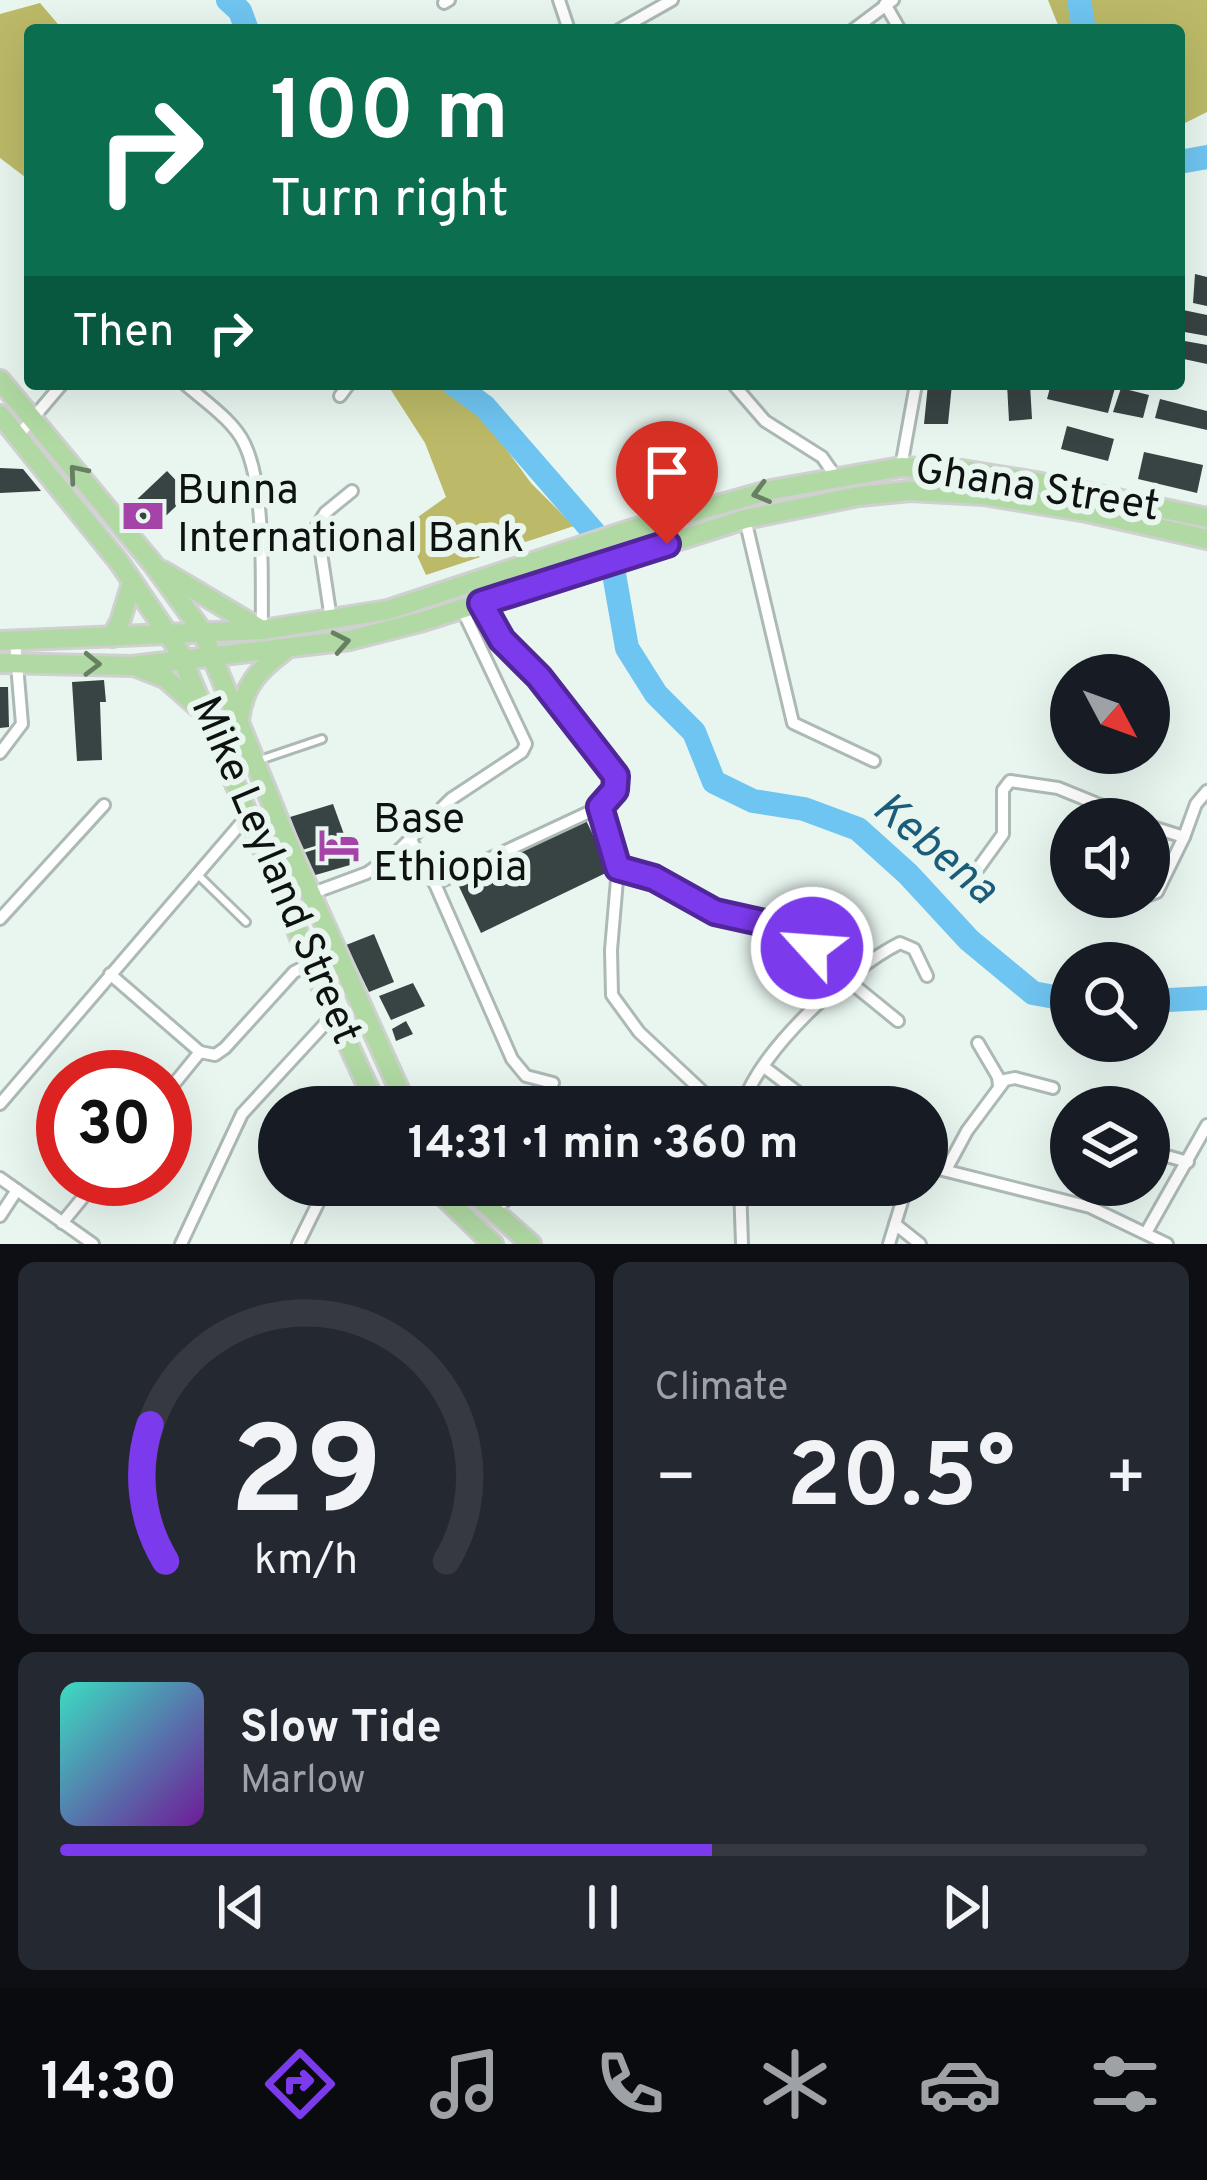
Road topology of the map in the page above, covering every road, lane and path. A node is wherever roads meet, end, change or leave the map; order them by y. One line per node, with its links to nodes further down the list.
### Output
1 (672, 0): 3 (street)
2 (889, 2): 4 (street)
3 (630, 24)
4 (861, 24)
5 (0, 380): 12 (main road, Mike Leyland Street)
6 (57, 390): 12 (street)
7 (192, 390): 29 (street)
8 (344, 390): 11 (street)
9 (739, 390): 15 (street)
10 (915, 390): 14 (street)
11 (340, 396)
12 (34, 419): 13 (street); 24 (main road, Mike Leyland Street, one-way to 12)
13 (7, 429): 25 (main road, Mike Leyland Street)
14 (901, 467): 15 (main road, Ghana Street); 17 (main road, Ghana Street)
15 (836, 476): 18 (main road, Ghana Street, one-way to 18)
16 (352, 491): 28 (street)
17 (1157, 505): 19 (main road, Ghana Street); 21 (main road)
18 (684, 515): 22 (main road); 28 (main road, Ghana Street)
19 (1207, 518)
20 (745, 519): 21 (main road, Ghana Street); 22 (main road, Ghana Street); 43 (street)
21 (1153, 528): 23 (main road, Ghana Street)
22 (691, 536): 26 (main road, Ghana Street)
23 (1207, 539)
24 (153, 564): 29 (main road); 30 (main road, Mike Leyland Street)
25 (132, 583): 31 (main road, Mike Leyland Street); 32 (main road)
26 (481, 603): 27 (main road, Ghana Street); 48 (street)
27 (461, 609): 34 (main road, Ghana Street, one-way to 27); 52 (street)
28 (331, 619): 29 (main road, Ghana Street)
29 (262, 630): 30 (main road, Ghana Street)
30 (202, 631): 31 (main road, Ghana Street); 35 (main road, Mike Leyland Street)
31 (169, 635): 32 (main road, Ghana Street); 36 (main road, Mike Leyland Street)
32 (112, 637): 33 (main road, Ghana Street)
33 (8, 641): 37 (street)
34 (286, 650): 35 (main road, Ghana Street); 40 (main road)
35 (212, 657): 36 (main road, Ghana Street); 40 (main road, Mike Leyland Street)
36 (183, 660): 38 (main road, Ghana Street); 39 (main road, Mike Leyland Street)
37 (9, 663): 38 (main road, Ghana Street, one-way to 38); 42 (street)
38 (132, 666): 39 (main road)
39 (208, 717): 49 (main road, Mike Leyland Street)
40 (238, 724): 44 (main road, Mike Leyland Street)
41 (322, 739): 44 (lane)
42 (0, 753)
43 (874, 761)
44 (253, 762): 58 (main road, Mike Leyland Street)
45 (1207, 791): 51 (street)
46 (1083, 798): 56 (street)
47 (104, 805): 59 (street)
48 (600, 807): 54 (street); 57 (street)
49 (249, 814): 55 (street); 62 (main road, Mike Leyland Street)
50 (1170, 833): 51 (street)
51 (1184, 837): 53 (street)
52 (411, 840): 57 (street); 58 (street)
53 (1170, 866)
54 (618, 868): 65 (street); 75 (street)
55 (197, 874): 60 (lane); 63 (street)
56 (969, 881)
57 (435, 884): 72 (street)
58 (313, 893): 61 (main road, Mike Leyland Street)
59 (0, 919)
60 (246, 922)
61 (336, 950): 62 (street); 74 (main road, Mike Leyland Street)
62 (310, 961): 66 (main road, Mike Leyland Street); 69 (street)
63 (110, 974): 69 (street); 80 (street)
64 (927, 976): 65 (street)
65 (844, 978): 67 (street); 71 (street)
66 (334, 1013): 73 (main road, Mike Leyland Street); 101 (street)
67 (898, 1021)
68 (978, 1043): 78 (street)
69 (200, 1052): 70 (street)
70 (192, 1062)
71 (764, 1067): 76 (street); 77 (street)
72 (553, 1083)
73 (368, 1086)
74 (396, 1086)
75 (696, 1086)
76 (754, 1086)
77 (789, 1086)
78 (999, 1086): 79 (street); 84 (street)
79 (1050, 1087)
80 (0, 1103)
81 (1205, 1133): 83 (street)
82 (1170, 1157): 83 (street)
83 (1188, 1162): 99 (street)
84 (948, 1167)
85 (948, 1171): 99 (street)
86 (0, 1178): 87 (street)
87 (17, 1190): 96 (street); 97 (street)
88 (76, 1206): 97 (street)
89 (317, 1206): 102 (street)
90 (454, 1206): 103 (main road)
91 (484, 1206): 95 (main road)
92 (498, 1206): 95 (street)
93 (741, 1206): 105 (street)
94 (901, 1206): 98 (street)
95 (490, 1212): 104 (main road)
96 (0, 1216)
97 (62, 1223): 100 (street)
98 (895, 1224): 106 (street); 107 (street)
99 (1148, 1231): 108 (street)
100 (92, 1244)
101 (181, 1244)
102 (298, 1244)
103 (494, 1244)
104 (531, 1244)
105 (742, 1244)
106 (889, 1244)
107 (920, 1244)
108 (1167, 1244)

